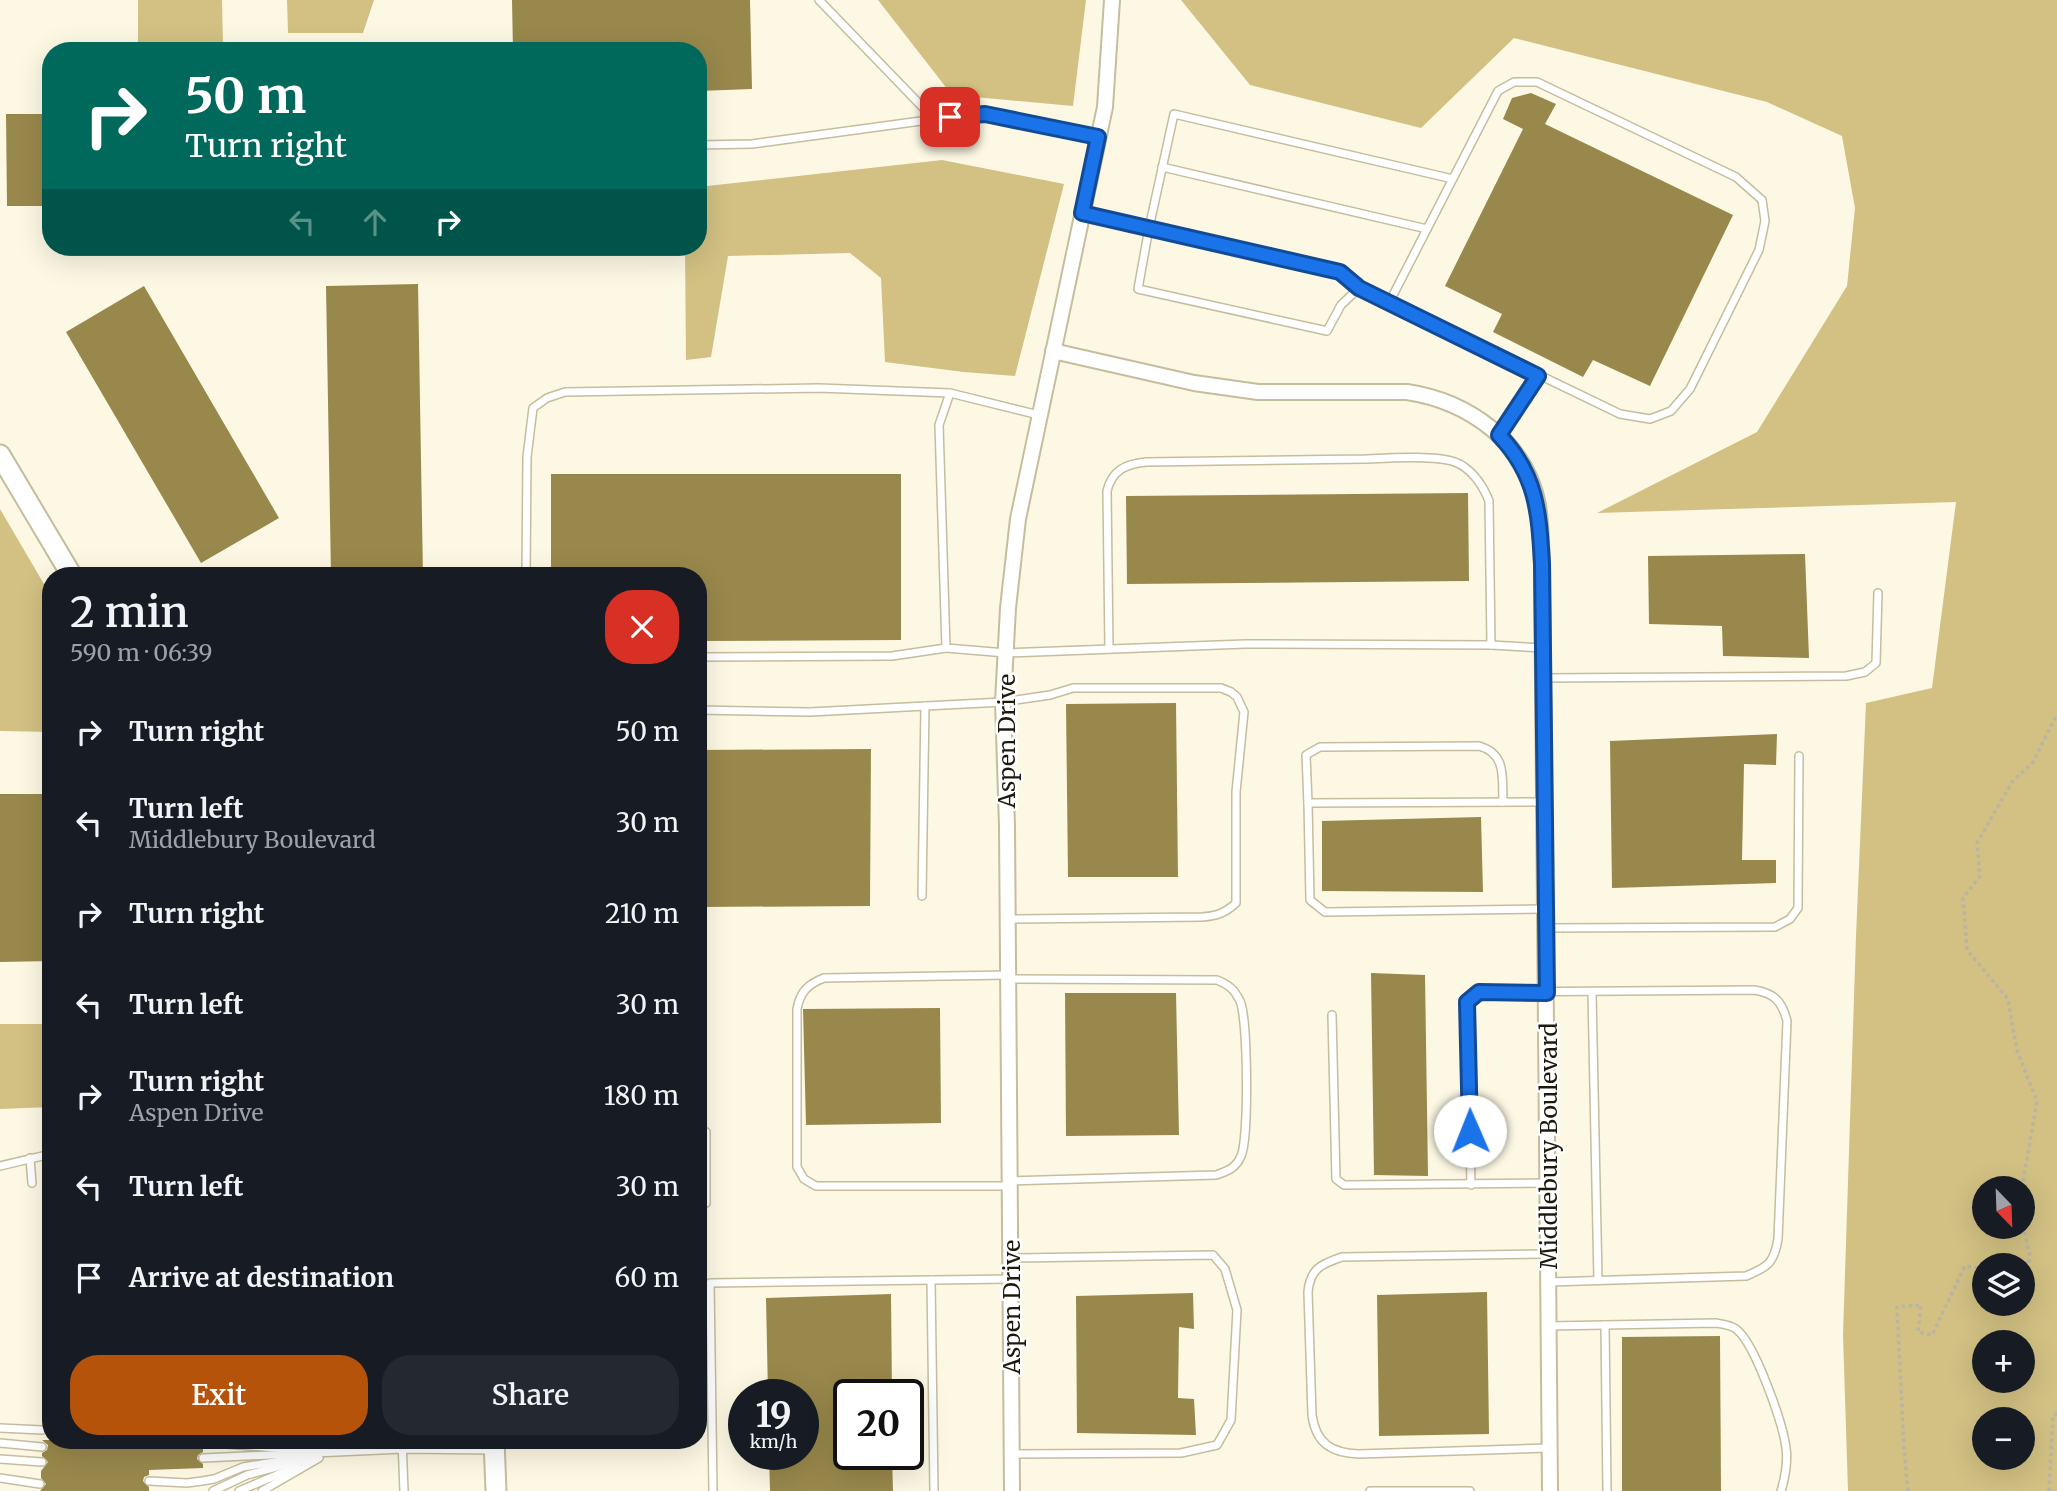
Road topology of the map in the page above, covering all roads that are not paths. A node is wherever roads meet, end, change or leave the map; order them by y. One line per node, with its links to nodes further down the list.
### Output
1 (819, 0): 3 (lane)
2 (1112, 0): 4 (street, Aspen Drive)
3 (934, 119): 4 (lane); 5 (lane)
4 (1098, 137): 8 (street, Aspen Drive)
5 (707, 145)
6 (1162, 167): 7 (lane); 9 (lane); 10 (lane)
7 (1452, 179): 10 (lane); 14 (lane)
8 (1082, 213): 9 (lane); 13 (street, Aspen Drive)
9 (1149, 228): 11 (lane); 11 (lane)
10 (1427, 229): 12 (lane)
11 (1359, 288): 12 (lane)
12 (1390, 301): 14 (lane)
13 (1053, 351): 16 (street, Aspen Drive); 17 (street, Middlebury Boulevard)
14 (1538, 376): 17 (lane)
15 (950, 393): 16 (lane); 20 (lane); 23 (lane)
16 (1039, 415): 26 (street, Aspen Drive)
17 (1499, 435): 24 (street, Middlebury Boulevard)
18 (0, 455): 19 (street)
19 (67, 567)
20 (526, 567)
21 (1878, 593): 28 (lane)
22 (1490, 645): 24 (lane); 25 (lane); 25 (lane)
23 (946, 648): 26 (lane); 27 (lane)
24 (1542, 648): 28 (street, Middlebury Boulevard)
25 (1109, 649): 26 (lane)
26 (1006, 653): 29 (street, Aspen Drive)
27 (707, 657)
28 (1543, 678): 34 (street, Middlebury Boulevard)
29 (1003, 702): 30 (lane); 38 (street, Aspen Drive); 38 (lane)
30 (925, 706): 31 (lane); 36 (lane)
31 (707, 709)
32 (1799, 756): 39 (lane)
33 (1503, 802): 34 (lane); 35 (lane); 35 (lane)
34 (1543, 802): 37 (street, Middlebury Boulevard)
35 (1308, 803): 37 (lane)
36 (922, 896)
37 (1545, 909): 39 (street, Middlebury Boulevard)
38 (1007, 919): 40 (street, Aspen Drive)
39 (1546, 928): 41 (street, Middlebury Boulevard)
40 (1008, 977): 47 (street, Aspen Drive); 47 (lane); 47 (lane)
41 (1547, 993): 42 (lane); 48 (street, Middlebury Boulevard); 50 (lane)
42 (1592, 993): 55 (lane); 55 (lane)
43 (1332, 1014): 50 (lane)
44 (42, 1156): 45 (lane)
45 (30, 1158): 46 (lane); 49 (lane)
46 (0, 1166)
47 (1010, 1183): 52 (street, Aspen Drive)
48 (1548, 1183): 50 (lane); 51 (street, Middlebury Boulevard)
49 (32, 1184)
50 (1471, 1185)
51 (1548, 1254): 56 (street, Middlebury Boulevard); 63 (lane)
52 (1010, 1258): 53 (street, Aspen Drive); 69 (lane)
53 (1011, 1279): 54 (lane); 69 (street, Aspen Drive)
54 (931, 1280): 81 (lane); 82 (lane)
55 (1598, 1280): 56 (lane)
56 (1549, 1282): 58 (street, Middlebury Boulevard)
57 (1605, 1325): 58 (lane); 87 (lane); 88 (lane)
58 (1549, 1326): 63 (street, Middlebury Boulevard)
59 (0, 1428): 60 (lane)
60 (42, 1430)
61 (0, 1443): 62 (lane)
62 (42, 1447)
63 (1549, 1448): 86 (street, Middlebury Boulevard)
64 (282, 1449): 68 (lane)
65 (313, 1449): 68 (lane)
66 (403, 1449): 68 (lane); 79 (lane)
67 (494, 1449): 80 (street)
68 (328, 1453): 70 (lane); 74 (lane); 76 (lane); 77 (lane); 78 (lane)
69 (1012, 1454): 83 (street, Aspen Drive)
70 (203, 1458)
71 (0, 1459): 72 (lane)
72 (42, 1462)
73 (0, 1478): 75 (lane)
74 (149, 1481)
75 (40, 1485)
76 (213, 1491)
77 (239, 1491)
78 (262, 1491)
79 (404, 1491)
80 (496, 1491)
81 (713, 1491)
82 (934, 1491)
83 (1012, 1491)
84 (1370, 1491): 85 (lane)
85 (1470, 1491)
86 (1550, 1491)
87 (1607, 1491)
88 (1781, 1491)

